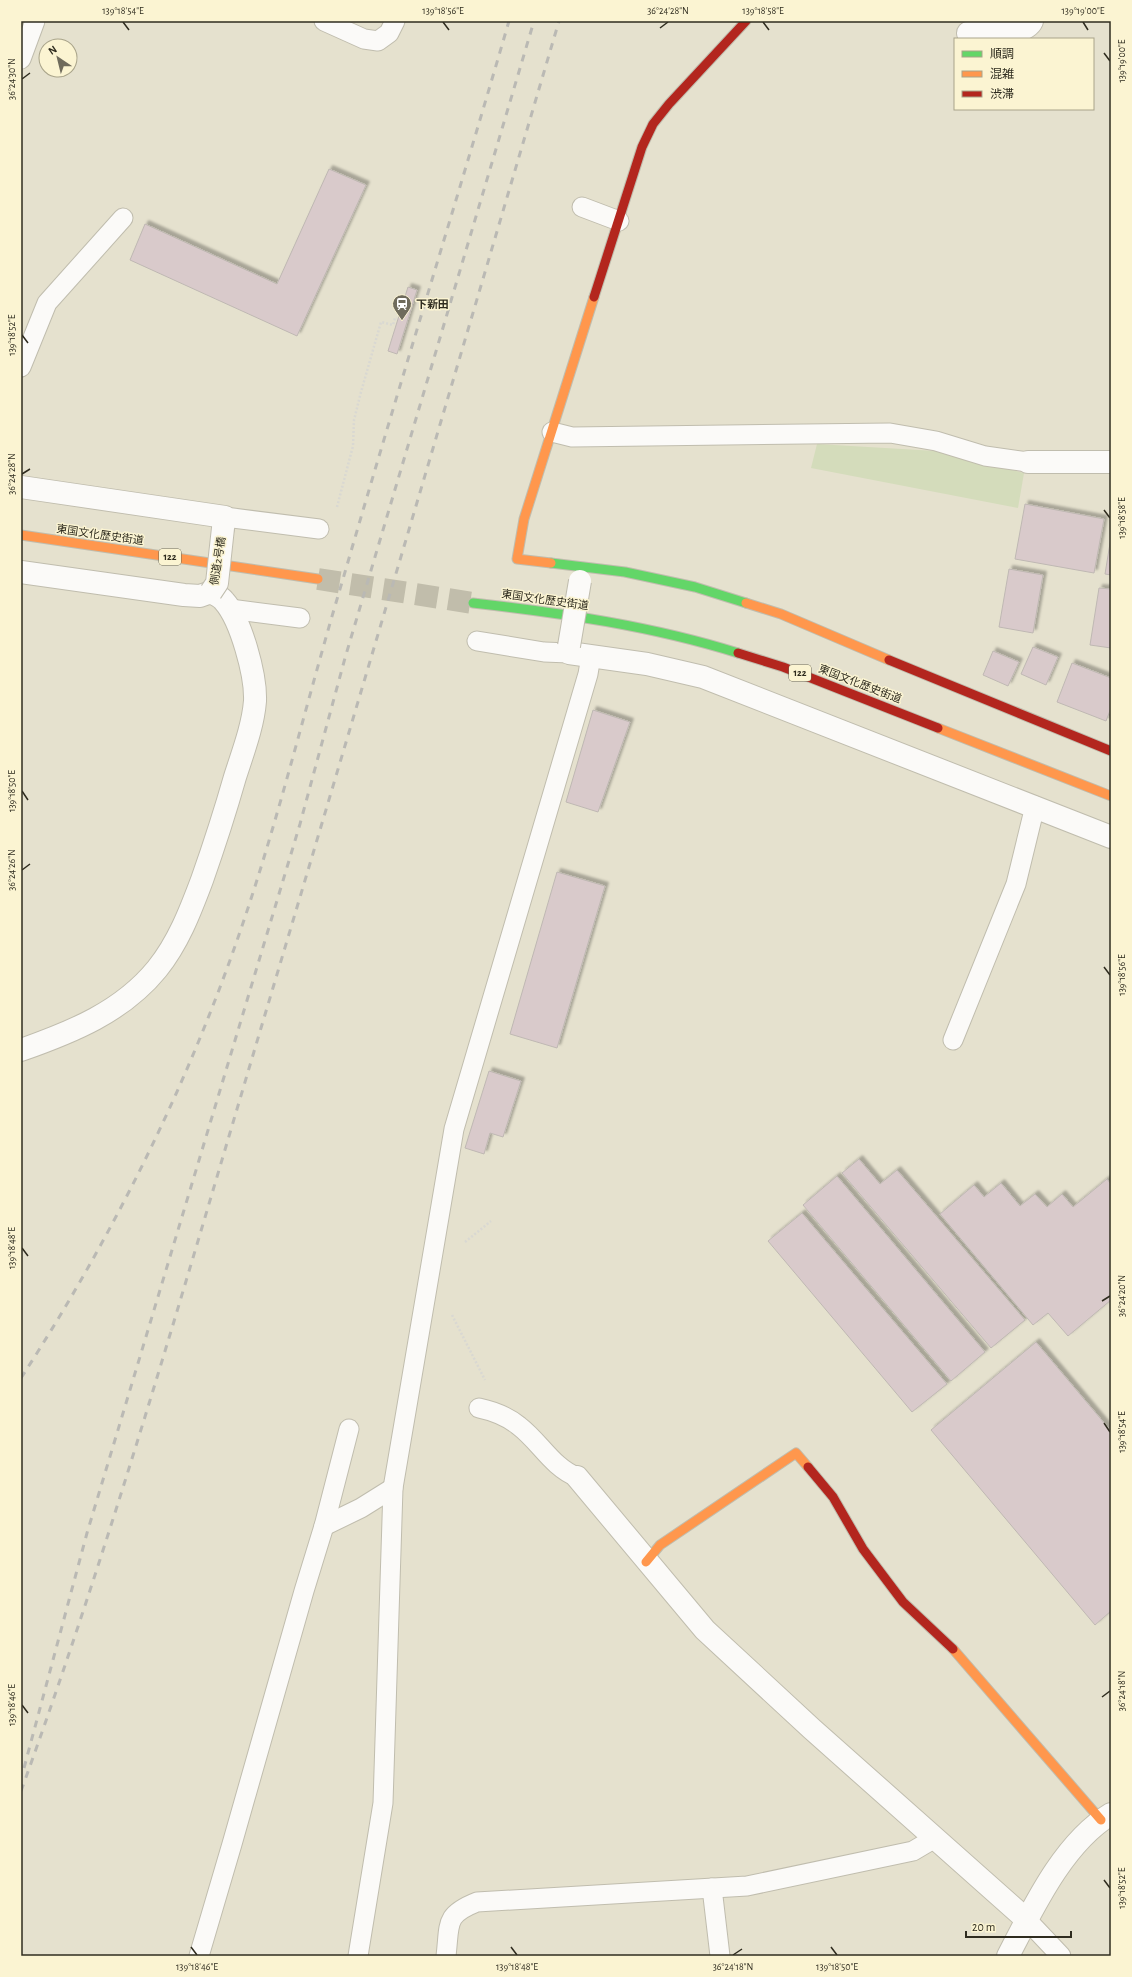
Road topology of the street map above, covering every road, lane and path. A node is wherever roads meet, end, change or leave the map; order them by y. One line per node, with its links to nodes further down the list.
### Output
1 (35, 21): 7 (lane)
2 (324, 21): 3 (lane)
3 (395, 21)
4 (746, 21): 10 (main road)
5 (1032, 29): 6 (street)
6 (968, 33)
7 (21, 59)
8 (582, 207): 10 (lane)
9 (123, 218): 12 (lane)
10 (619, 221): 13 (main road)
11 (397, 318): 18 (path)
12 (21, 367)
13 (552, 432): 14 (lane); 21 (main road)
14 (1028, 462): 15 (street)
15 (1111, 462)
16 (21, 487): 17 (street)
17 (224, 523): 18 (lane); 23 (street, 側道2号橋, bridge)
18 (319, 529)
19 (21, 535): 22 (main road, 東国文化歴史街道 / 122)
20 (21, 572): 23 (street)
21 (581, 575): 28 (street, bridge); 30 (main road)
22 (318, 579)
23 (212, 592): 25 (street)
24 (473, 603): 31 (main road, 東国文化歴史街道 / 122)
25 (230, 609): 26 (lane); 35 (street)
26 (300, 618)
27 (477, 641): 28 (lane)
28 (569, 650): 29 (street)
29 (591, 656): 32 (street); 43 (lane)
30 (1111, 751)
31 (1111, 796)
32 (1035, 806): 33 (street); 34 (lane)
33 (1111, 837)
34 (953, 1040)
35 (21, 1050)
36 (491, 1221): 37 (path)
37 (462, 1244)
38 (451, 1314): 40 (path)
39 (479, 1408): 40 (lane)
40 (500, 1415): 42 (lane)
41 (349, 1429): 44 (lane)
42 (577, 1477): 45 (street)
43 (393, 1488): 44 (lane); 51 (lane)
44 (324, 1526): 50 (lane)
45 (646, 1562): 46 (main road); 47 (street)
46 (1106, 1817): 49 (street)
47 (935, 1838): 48 (lane); 49 (street)
48 (712, 1888): 52 (lane); 53 (lane)
49 (1026, 1920): 54 (street); 55 (lane)
50 (199, 1956)
51 (358, 1956)
52 (446, 1956)
53 (720, 1956)
54 (1008, 1956)
55 (1061, 1956)

